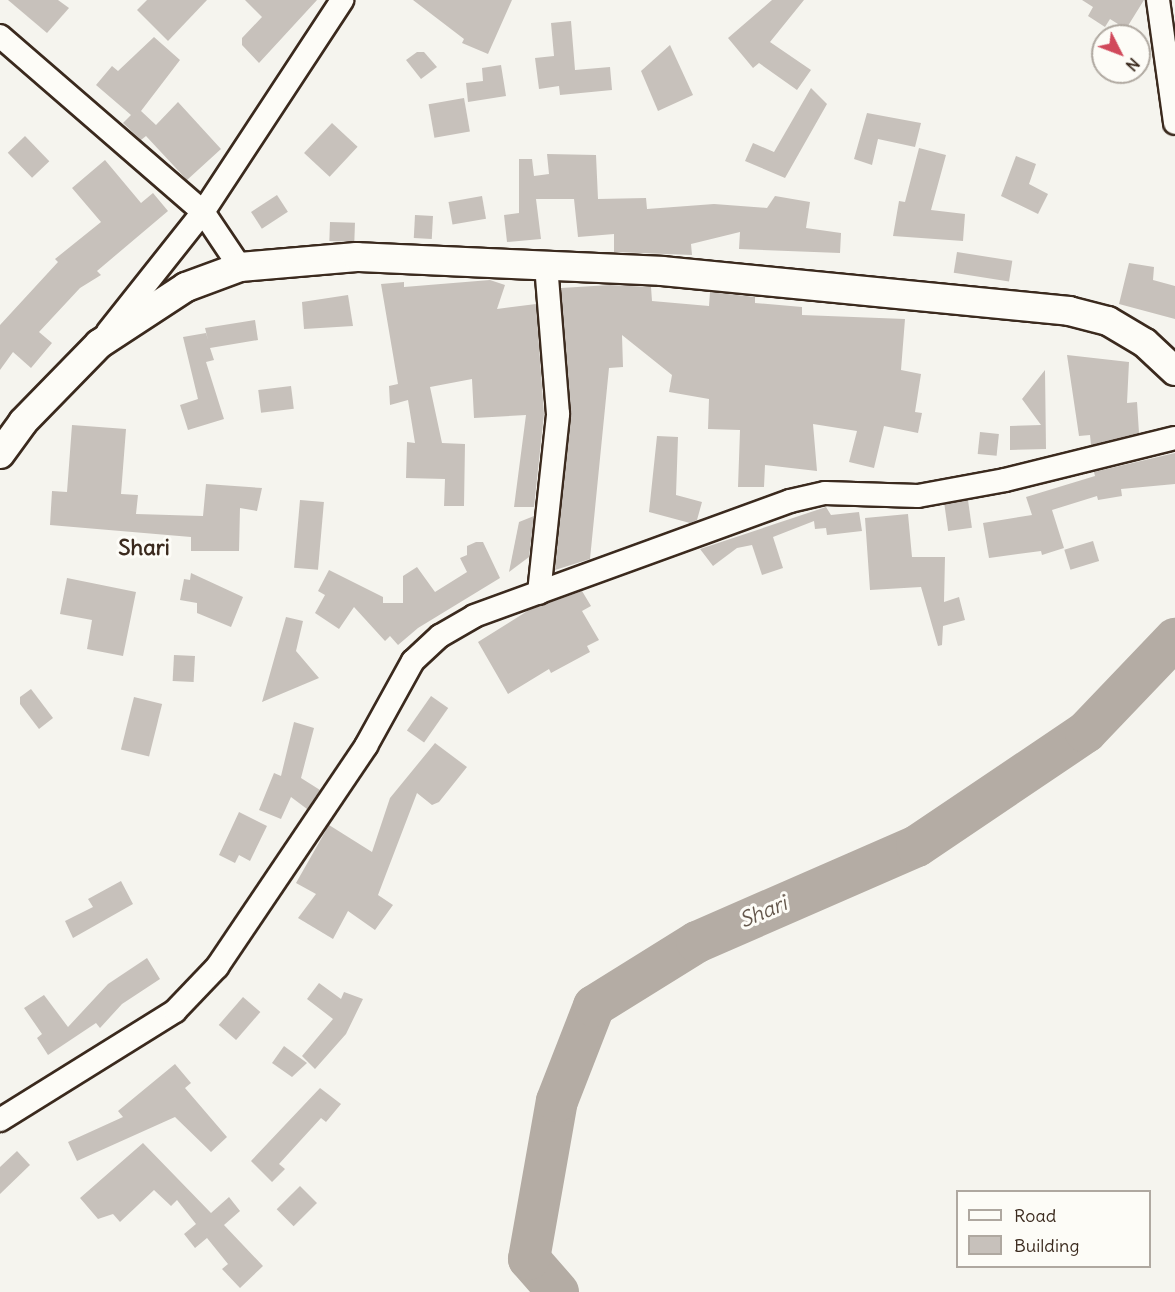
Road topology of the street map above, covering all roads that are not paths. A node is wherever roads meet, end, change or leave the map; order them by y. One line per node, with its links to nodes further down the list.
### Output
1 (342, 0): 5 (street)
2 (1158, 0): 4 (street)
3 (0, 36): 5 (street)
4 (1175, 123)
5 (203, 212): 7 (street); 8 (street)
6 (546, 266): 7 (street); 9 (street); 12 (street)
7 (240, 267): 8 (street)
8 (99, 344): 11 (street)
9 (1175, 371)
10 (1175, 438): 12 (street)
11 (0, 454)
12 (539, 592): 13 (street)
13 (0, 1120)

